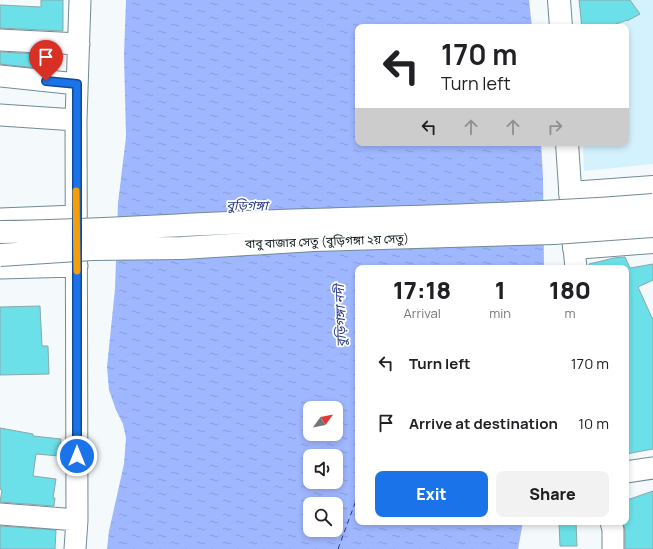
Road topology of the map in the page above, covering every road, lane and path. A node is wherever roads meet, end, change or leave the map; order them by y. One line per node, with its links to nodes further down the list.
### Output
1 (80, 0): 5 (street)
2 (559, 0): 3 (highway)
3 (561, 24)
4 (0, 40): 5 (street)
5 (78, 44): 7 (street)
6 (0, 76): 7 (street)
7 (77, 84): 9 (street)
8 (0, 114): 9 (street)
9 (76, 120): 14 (street)
10 (567, 146): 12 (highway)
11 (653, 187): 12 (highway)
12 (570, 193): 20 (highway)
13 (653, 205): 17 (highway, বাবু বাজার সেতু (বুড়িগঙ্গা ২য় সেতু), bridge)
14 (76, 216): 15 (street); 21 (street)
15 (0, 219)
16 (653, 226): 19 (highway, বাবু বাজার সেতু (বুড়িগঙ্গা ২য় সেতু), bridge)
17 (0, 232)
18 (653, 242): 20 (highway)
19 (0, 255)
20 (575, 258)
21 (77, 266): 22 (street); 26 (street)
22 (0, 268)
23 (653, 468): 24 (street)
24 (629, 472)
25 (0, 514): 26 (street)
26 (77, 520): 28 (street)
27 (612, 525): 29 (street)
28 (75, 549)
29 (613, 549)

